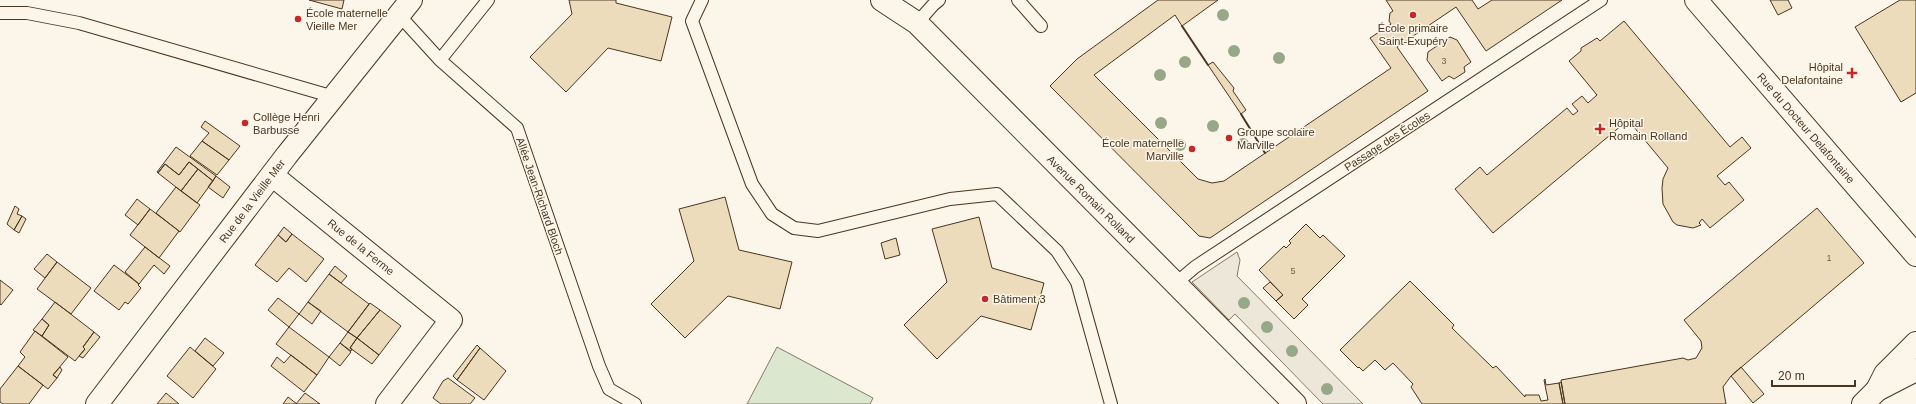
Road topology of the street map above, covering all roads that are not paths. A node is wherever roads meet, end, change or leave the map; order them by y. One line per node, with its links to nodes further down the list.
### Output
1 (488, 0): 12 (lane)
2 (702, 0): 23 (lane)
3 (882, 0): 10 (main road, Avenue Romain Rolland)
4 (939, 0): 10 (lane)
5 (1018, 0): 11 (lane)
6 (1601, 0): 16 (lane, Passage des Écoles)
7 (1696, 0): 15 (main road, Rue du Docteur Delafontaine)
8 (405, 8): 12 (lane, Allée Jean-Richard Bloch); 13 (main road, Rue de la Vieille Mer)
9 (0, 13): 13 (lane)
10 (917, 24): 16 (main road, Avenue Romain Rolland)
11 (1041, 26)
12 (440, 60): 22 (lane, Allée Jean-Richard Bloch)
13 (334, 97): 14 (main road, Rue de la Vieille Mer)
14 (272, 175): 20 (main road, Rue de la Vieille Mer); 21 (main road, Rue de la Ferme)
15 (1916, 255)
16 (1175, 284): 24 (main road, Avenue Romain Rolland)
17 (1916, 343): 19 (main road)
18 (1916, 370): 19 (main road)
19 (1870, 397)
20 (97, 404)
21 (386, 404)
22 (636, 404)
23 (1111, 404)
24 (1295, 404)

